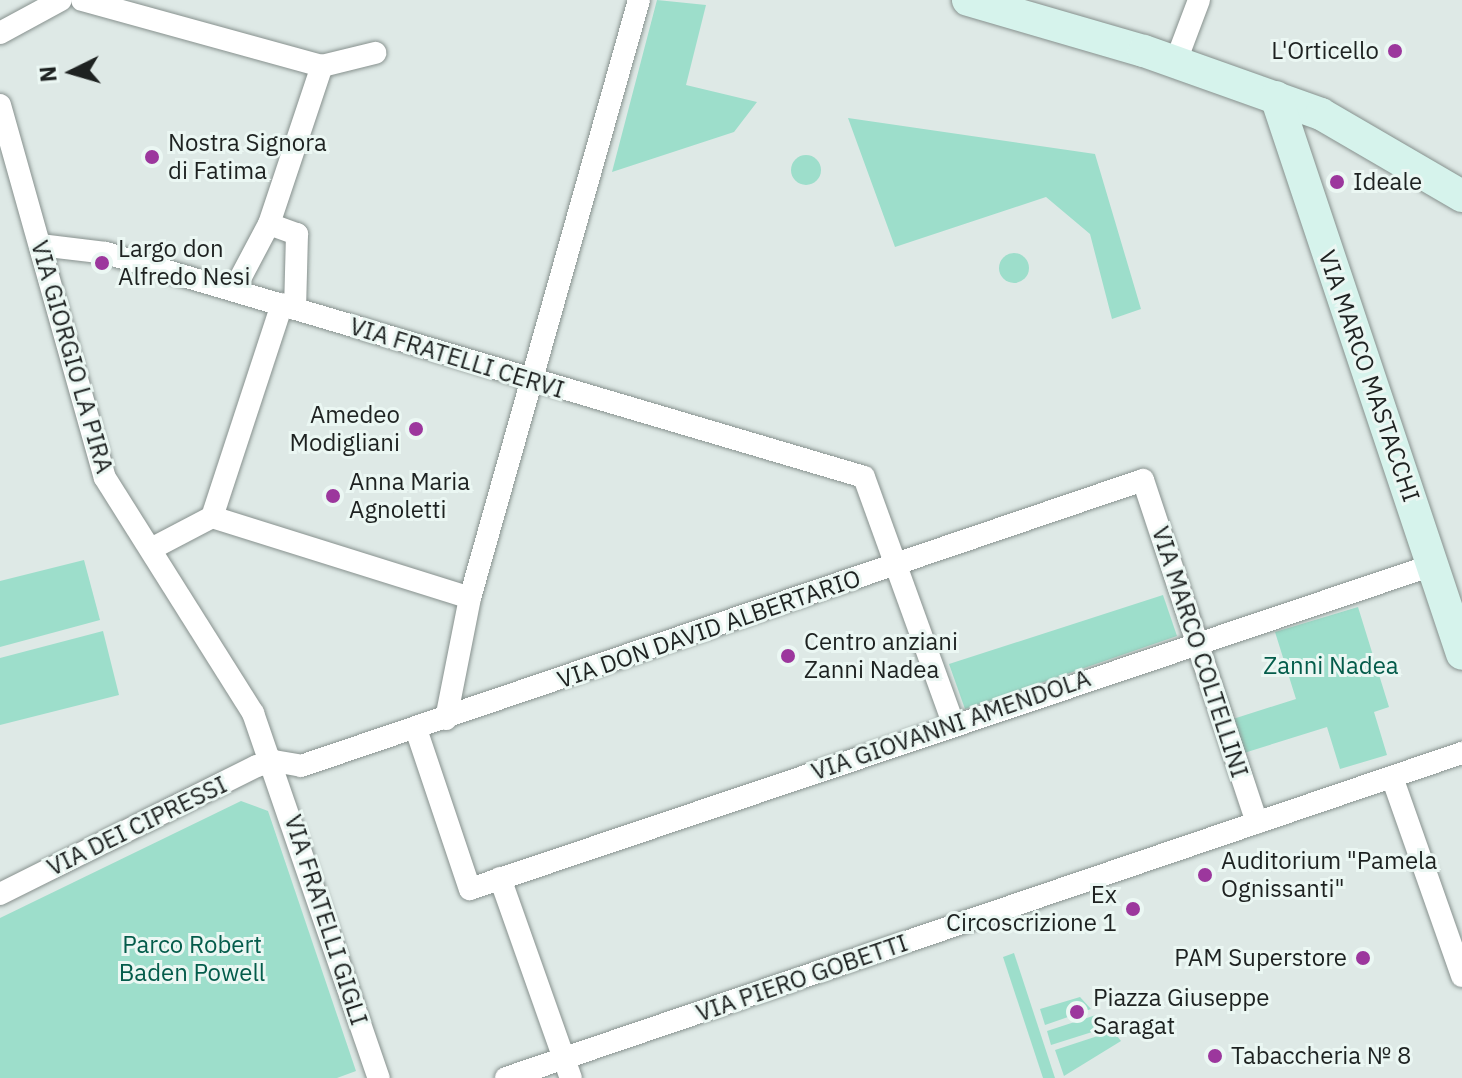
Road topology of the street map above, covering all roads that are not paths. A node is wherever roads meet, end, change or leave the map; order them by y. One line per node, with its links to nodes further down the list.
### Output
1 (61, 0): 6 (street)
2 (82, 0): 9 (street)
3 (639, 0): 17 (street)
4 (968, 0): 8 (street)
5 (1199, 0): 8 (street)
6 (0, 33)
7 (375, 53): 9 (street)
8 (1176, 61): 10 (street)
9 (322, 66): 13 (street)
10 (1276, 97): 12 (street); 22 (street, VIA MARCO MASTACCHI)
11 (0, 105): 14 (street, VIA GIORGIO LA PIRA)
12 (1462, 196)
13 (269, 224): 15 (street); 16 (street)
14 (40, 245): 15 (street, VIA FRATELLI CERVI); 20 (street, VIA GIORGIO LA PIRA)
15 (234, 290): 16 (street, VIA FRATELLI CERVI)
16 (288, 306): 17 (street, VIA FRATELLI CERVI); 19 (street)
17 (531, 381): 21 (street, VIA FRATELLI CERVI); 24 (street)
18 (1143, 480): 21 (street, VIA DON DAVID ALBERTARIO); 25 (street, VIA MARCO COLTELLINI)
19 (212, 517): 20 (street); 24 (street)
20 (151, 549): 31 (street, VIA GIORGIO LA PIRA)
21 (897, 565): 27 (street, VIA DON DAVID ALBERTARIO); 28 (street)
22 (1433, 565): 23 (street, VIA MARCO MASTACCHI); 25 (street, VIA GIOVANNI AMENDOLA)
23 (1454, 596): 26 (street, VIA MARCO MASTACCHI)
24 (470, 598): 27 (street)
25 (1197, 641): 28 (street, VIA GIOVANNI AMENDOLA); 33 (street, VIA MARCO COLTELLINI)
26 (1462, 654)
27 (446, 719): 29 (street, VIA DON DAVID ALBERTARIO)
28 (953, 723): 34 (street, VIA GIOVANNI AMENDOLA)
29 (416, 729): 31 (street, VIA DON DAVID ALBERTARIO); 34 (street, VIA GIOVANNI AMENDOLA)
30 (1462, 753): 32 (street, VIA PIERO GOBETTI)
31 (274, 761): 35 (street, VIA DEI CIPRESSI); 38 (street, VIA FRATELLI GIGLI)
32 (1392, 777): 33 (street, VIA PIERO GOBETTI); 36 (street)
33 (1257, 823): 37 (street, VIA PIERO GOBETTI)
34 (500, 878): 37 (street)
35 (0, 894)
36 (1462, 976)
37 (568, 1068): 39 (street, VIA PIERO GOBETTI)
38 (379, 1078)
39 (506, 1078)

